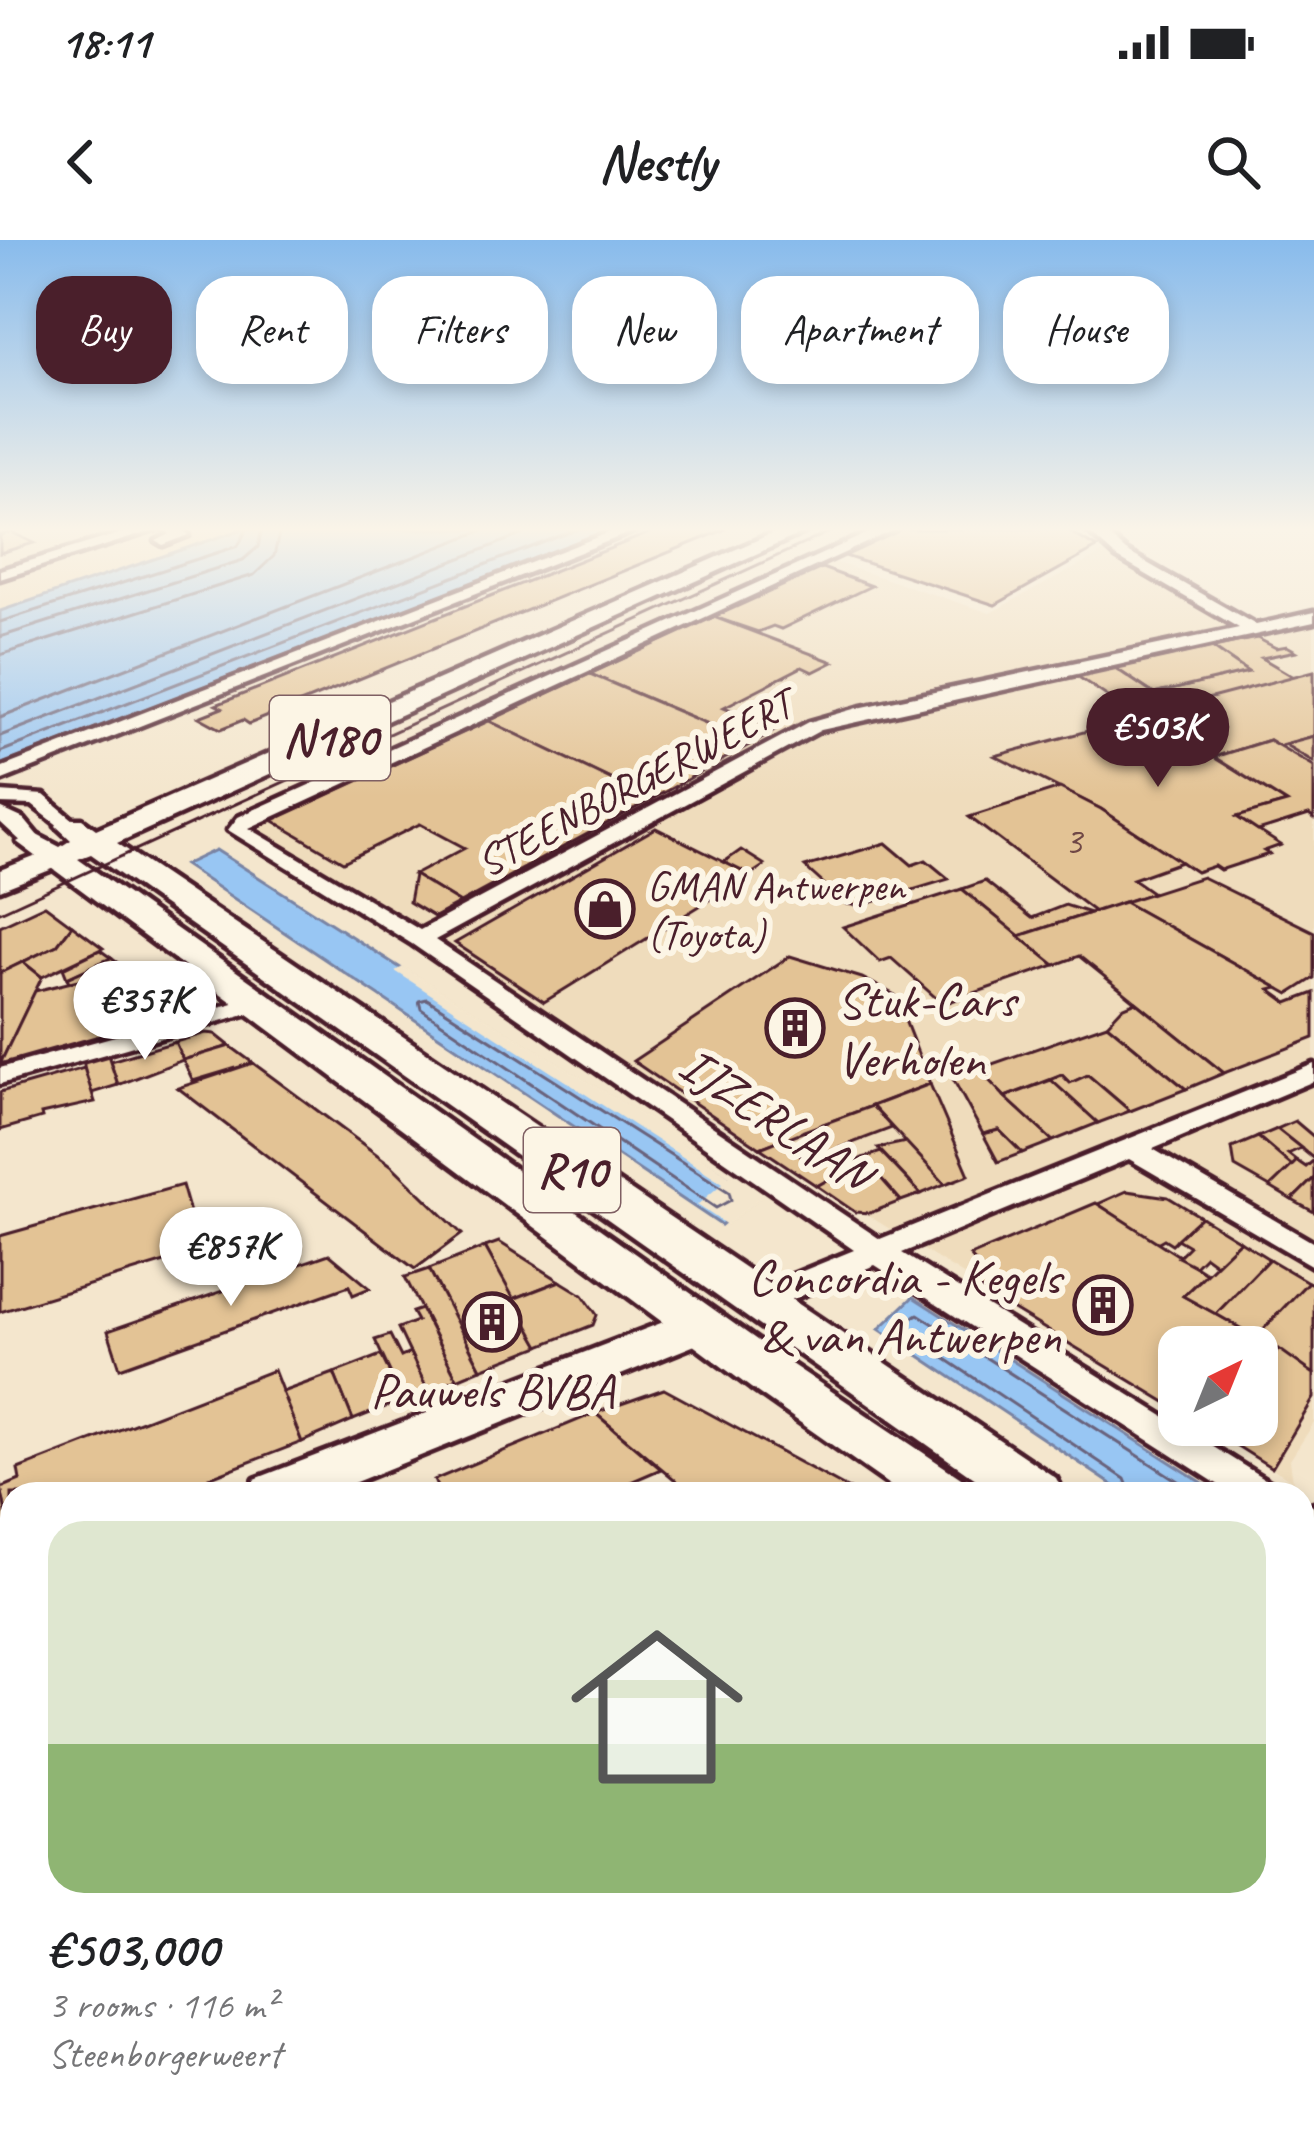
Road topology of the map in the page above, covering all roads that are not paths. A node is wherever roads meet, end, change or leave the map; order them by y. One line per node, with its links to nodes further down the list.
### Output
1 (406, 618): 8 (street)
2 (573, 618): 11 (main road, N180)
3 (592, 618): 11 (main road, N180)
4 (695, 618): 14 (street, IJZERLAAN)
5 (1233, 618): 7 (street)
6 (1310, 618): 7 (street, STEENBORGERWEERT)
7 (1252, 629): 14 (street, STEENBORGERWEERT)
8 (21, 767): 9 (street); 10 (street)
9 (0, 775)
10 (4, 803): 11 (street); 11 (street)
11 (63, 842): 12 (street); 13 (street); 15 (main road, R10); 21 (main road, R10)
12 (0, 857)
13 (0, 881)
14 (420, 939): 19 (street, IJZERLAAN)
15 (240, 1008): 17 (street); 22 (main road, R10)
16 (1314, 1072): 18 (street)
17 (0, 1076)
18 (1133, 1149): 19 (street); 20 (street)
19 (878, 1253): 21 (street); 26 (street, IJZERLAAN)
20 (1314, 1256)
21 (761, 1300): 22 (main road); 25 (main road, R10)
22 (700, 1325): 23 (street); 24 (main road, R10)
23 (302, 1482)
24 (926, 1482)
25 (1021, 1482)
26 (1242, 1482)

